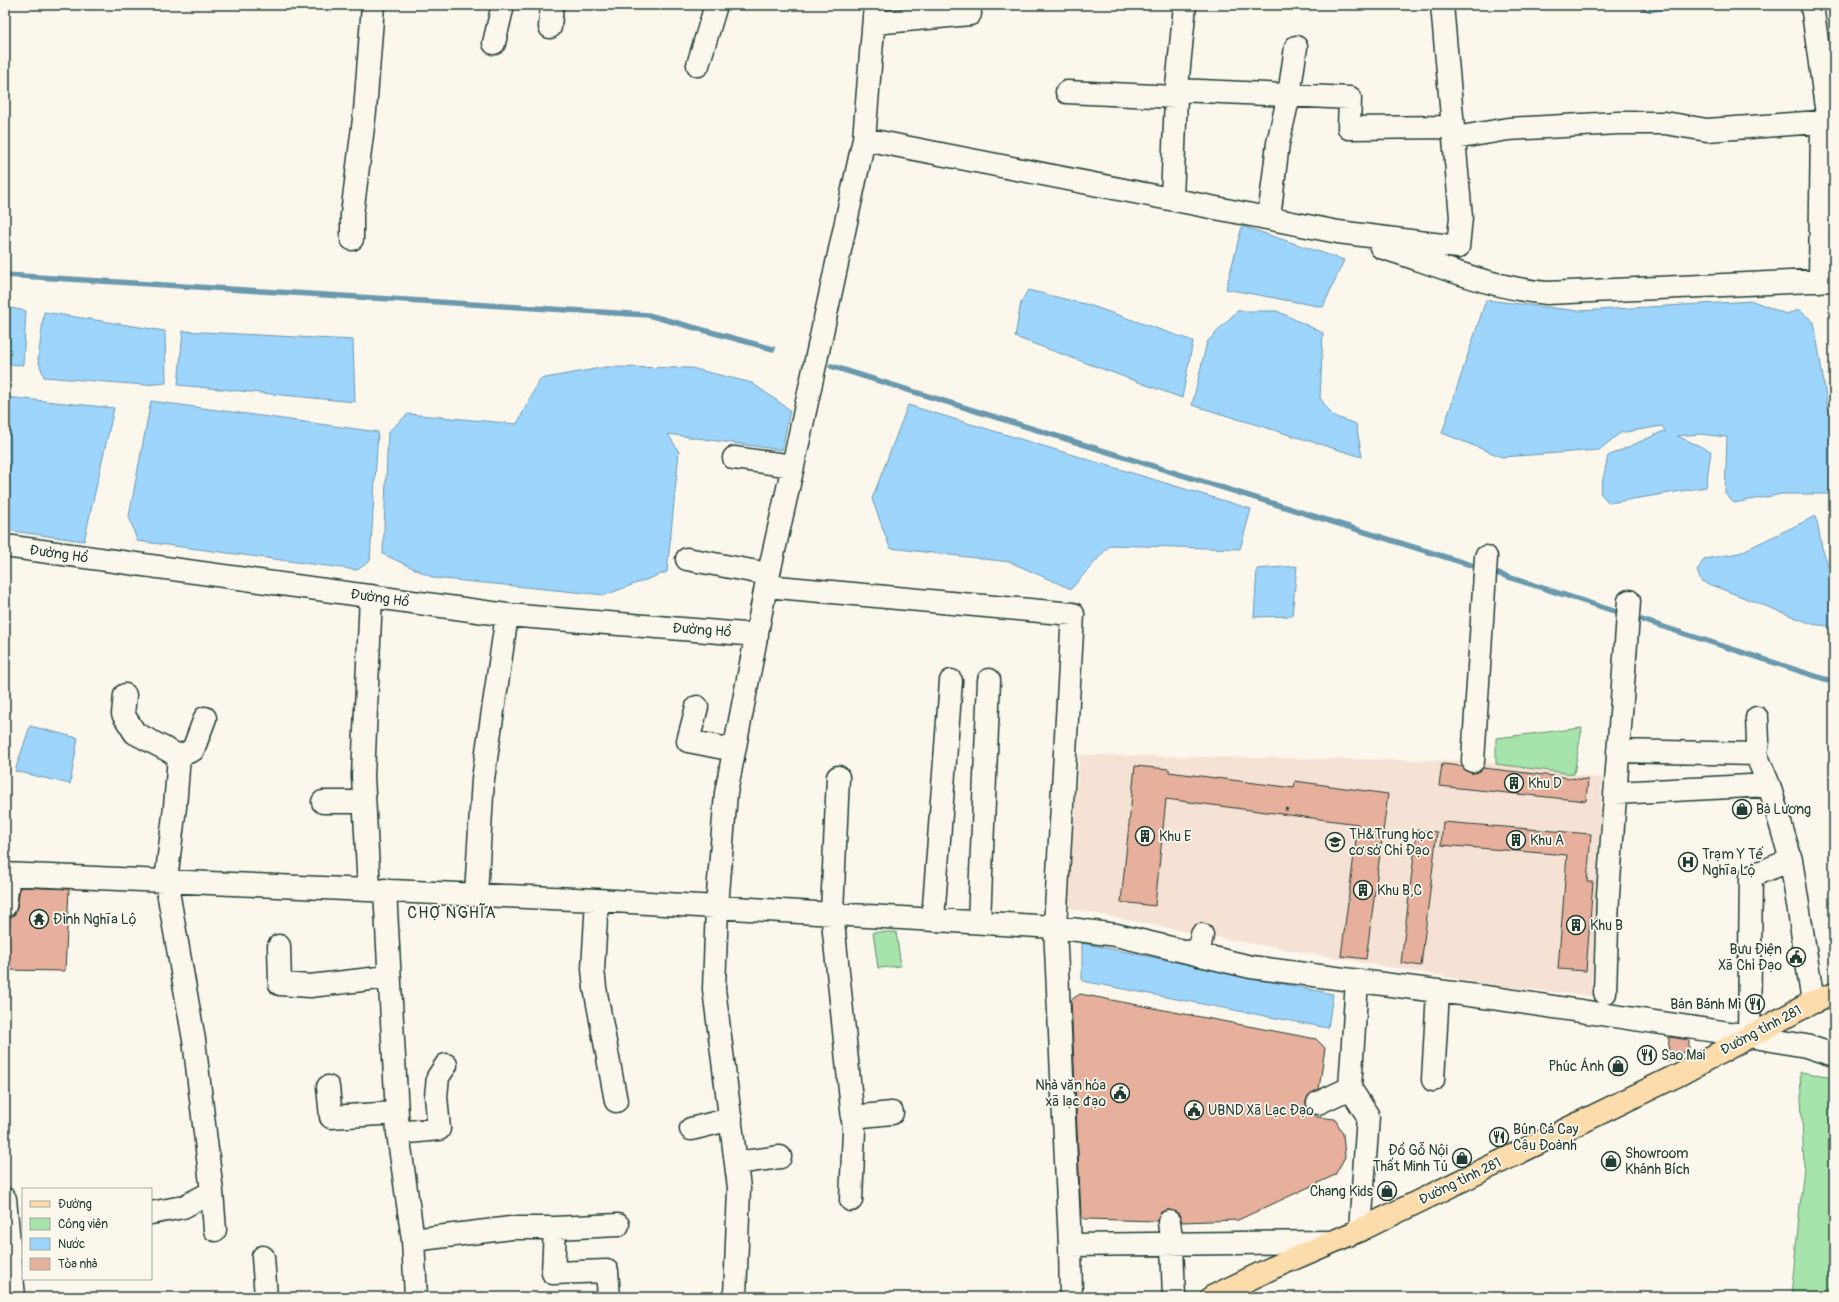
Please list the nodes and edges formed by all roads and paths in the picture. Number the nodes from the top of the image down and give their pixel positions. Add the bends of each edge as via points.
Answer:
1 (374, 5) edge
2 (503, 5) edge
3 (552, 5) edge
4 (716, 5) edge
5 (968, 5) edge
6 (1185, 5) edge
7 (1442, 5) edge
8 (1812, 5) edge
9 (875, 14) edge
10 (550, 27) dead end
11 (494, 43) dead end
12 (1296, 47) dead end
13 (698, 65) dead end
14 (1067, 92) dead end
15 (1177, 93) junction
16 (1289, 95) junction
17 (1828, 122) edge
18 (1454, 133) junction
19 (864, 140) junction
20 (1172, 199) junction
21 (1269, 218) junction
22 (1338, 232) junction
23 (352, 239) dead end
24 (1458, 247) junction
25 (1454, 270) junction
26 (1827, 281) edge
27 (734, 458) dead end
28 (793, 466) junction
29 (5, 546) edge
30 (1486, 557) dead end
31 (687, 559) dead end
32 (767, 580) junction
33 (371, 596) junction
34 (1629, 601) dead end
35 (507, 615) junction
36 (757, 634) junction
37 (989, 680) dead end
38 (952, 681) dead end
39 (125, 694) dead end
40 (697, 707) dead end
41 (205, 718) dead end
42 (1757, 718) dead end
43 (734, 750) junction
44 (1618, 750) junction
45 (1756, 754) junction
46 (179, 756) junction
47 (1473, 761) dead end
48 (838, 777) dead end
49 (1769, 785) junction
50 (1615, 793) junction
51 (323, 802) dead end
52 (364, 802) junction
53 (1285, 809) dead end
54 (1291, 810) dead end
55 (1791, 860) junction
56 (7, 874) edge
57 (166, 880) junction
58 (377, 890) junction
59 (476, 894) junction
60 (598, 900) junction
61 (5, 906) edge
62 (717, 906) junction
63 (832, 912) junction
64 (933, 920) junction
65 (979, 922) junction
66 (1055, 927) junction
67 (279, 946) dead end
68 (388, 977) junction
69 (1357, 981) junction
70 (1438, 991) junction
71 (1604, 993) dead end
72 (1834, 994) edge
73 (1813, 1002) junction
74 (1749, 1036) junction
75 (1834, 1055) edge
76 (446, 1065) dead end
77 (1433, 1080) dead end
78 (328, 1087) dead end
79 (1350, 1088) junction
80 (616, 1101) dead end
81 (1318, 1103) dead end
82 (892, 1113) dead end
83 (852, 1117) junction
84 (731, 1118) junction
85 (397, 1123) junction
86 (691, 1129) dead end
87 (780, 1157) dead end
88 (736, 1163) junction
89 (212, 1192) junction
90 (851, 1200) dead end
91 (12, 1212) edge
92 (152, 1213) edge
93 (1169, 1222) dead end
94 (618, 1225) dead end
95 (555, 1228) junction
96 (215, 1230) dead end
97 (1360, 1230) junction
98 (413, 1240) junction
99 (1329, 1242) junction
100 (1070, 1245) junction
101 (1172, 1245) junction
102 (263, 1257) dead end
103 (14, 1297) edge
104 (266, 1297) edge
105 (416, 1297) edge
106 (609, 1297) edge
107 (735, 1297) edge
108 (1071, 1297) edge
109 (1174, 1297) edge
110 (1212, 1297) edge

1 - 23 street via 365,111 352,214
2 - 11 street
3 - 10 street
4 - 13 street
5 - 9 street via 970,14
6 - 15 street
7 - 18 street
8 - 17 street
9 - 19 street
12 - 16 street
14 - 15 street
15 - 16 street
15 - 20 street
16 - 18 street via 1350,98 1349,128
16 - 21 street via 1278,143
17 - 18 street via 1707,130 1665,123 1618,123
17 - 26 street
18 - 24 street via 1461,217
19 - 20 street
19 - 28 street
20 - 21 street
21 - 22 street
22 - 24 street
22 - 25 street
24 - 25 street
25 - 26 street via 1498,285 1547,293
27 - 28 street
28 - 32 street
29 - 33 street, Đường Hồ
30 - 47 street
31 - 32 street
32 - 36 street
32 - 66 street via 1074,614
33 - 35 street, Đường Hồ
33 - 52 street
34 - 44 street
35 - 36 street, Đường Hồ
35 - 59 street via 482,779
36 - 43 street
37 - 65 street
38 - 64 street
39 - 46 street via 123,714 135,733
40 - 43 street via 688,741
41 - 46 street via 193,750
42 - 45 street
43 - 62 street via 726,793
44 - 45 street
44 - 50 street
45 - 49 street
46 - 57 street
48 - 63 street
49 - 50 street
49 - 55 street
50 - 71 street
51 - 52 street
52 - 58 street
53 - 54 path
55 - 73 street
55 - 74 street via 1751,876
56 - 57 street
56 - 61 street
57 - 58 street
57 - 89 street via 194,1040
58 - 59 street
58 - 68 street
59 - 60 street
60 - 62 street
60 - 80 street via 593,970
62 - 63 street
62 - 84 street via 714,990
63 - 64 street
63 - 83 street
64 - 65 street
65 - 66 street
66 - 69 street via 1200,945 1250,967
66 - 100 street
67 - 68 street via 280,984 310,986
68 - 85 street
69 - 70 street
69 - 79 street
70 - 74 street via 1500,992
70 - 77 street
72 - 73 main road, Đường tỉnh 281
73 - 74 main road, Đường tỉnh 281
74 - 75 street via 1806,1046
74 - 97 main road, Đường tỉnh 281 via 1680,1074
76 - 85 street via 438,1077 436,1096 439,1129
78 - 85 street via 332,1117
79 - 81 street
79 - 97 street via 1368,1116
82 - 83 street
83 - 90 street via 854,1130
84 - 86 street
84 - 88 street
85 - 98 street
87 - 88 street
88 - 107 street via 739,1188
89 - 92 street via 183,1207
89 - 96 street
91 - 103 street
93 - 101 street
94 - 95 street
95 - 98 street via 511,1228
95 - 106 street via 553,1273 608,1271
97 - 99 main road, Đường tỉnh 281
98 - 105 street
99 - 101 street
99 - 110 main road, Đường tỉnh 281
100 - 101 street
100 - 108 street
101 - 109 street
102 - 104 street

